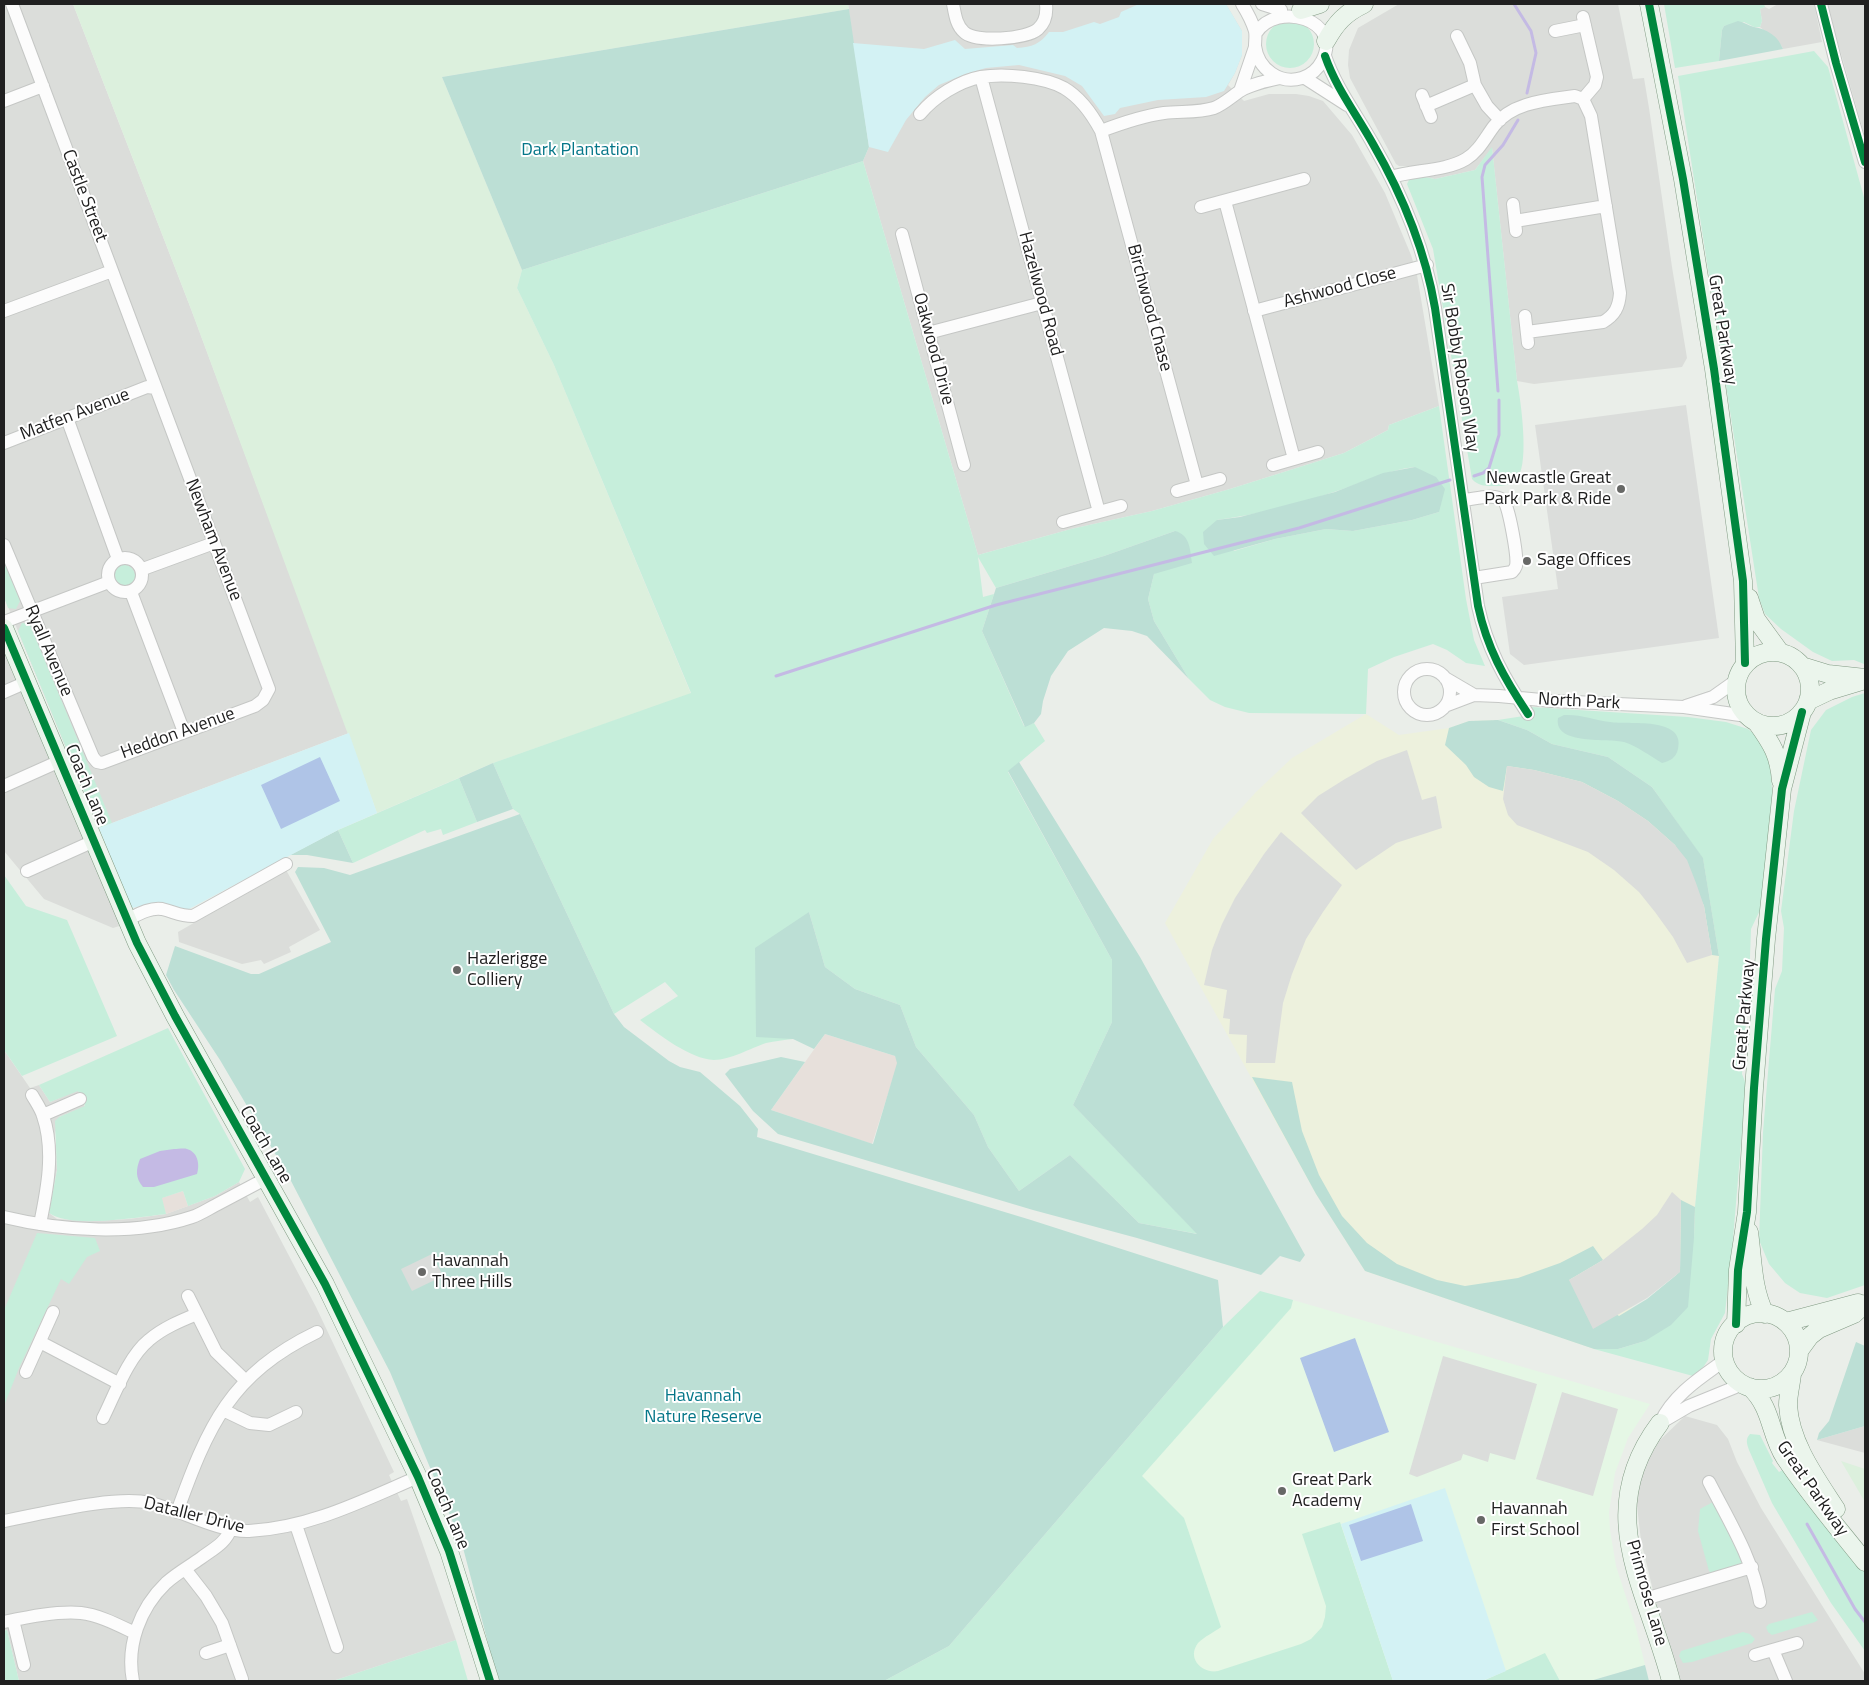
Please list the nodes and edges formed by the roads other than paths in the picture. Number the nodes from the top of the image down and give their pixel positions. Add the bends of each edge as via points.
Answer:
1 (12, 4) edge
2 (953, 4) edge
3 (1046, 4) edge
4 (1242, 4) edge
5 (1262, 4) edge
6 (1320, 4) edge
7 (1364, 4) edge
8 (1648, 4) edge
9 (1821, 4) edge
10 (1281, 10) junction
11 (1301, 10) junction
12 (1555, 31) dead end
13 (1256, 34) junction
14 (1457, 36) dead end
15 (1255, 47) junction
16 (1325, 49) junction
17 (981, 77) junction
18 (1280, 78) junction
19 (1304, 78) junction
20 (1475, 85) junction
21 (43, 86) junction
22 (1240, 91) junction
23 (1583, 99) junction
24 (4, 101) edge
25 (1426, 106) dead end
26 (1351, 108) junction
27 (920, 114) dead end
28 (1500, 120) junction
29 (1101, 131) junction
30 (1865, 162) edge
31 (1391, 177) junction
32 (1304, 179) dead end
33 (1224, 201) junction
34 (1513, 204) dead end
35 (1606, 206) junction
36 (1201, 207) dead end
37 (902, 234) dead end
38 (1426, 265) junction
39 (112, 270) junction
40 (1042, 303) junction
41 (4, 311) edge
42 (1254, 311) junction
43 (1525, 316) dead end
44 (928, 333) junction
45 (152, 388) junction
46 (67, 418) junction
47 (4, 443) edge
48 (1318, 452) dead end
49 (1294, 459) junction
50 (964, 465) dead end
51 (1273, 465) dead end
52 (1220, 479) dead end
53 (1197, 485) junction
54 (1177, 491) dead end
55 (1464, 500) junction
56 (1122, 506) dead end
57 (1099, 512) junction
58 (1062, 522) dead end
59 (214, 543) junction
60 (4, 545) edge
61 (118, 559) junction
62 (143, 569) junction
63 (1474, 578) junction
64 (1743, 581) junction
65 (109, 582) junction
66 (131, 592) junction
67 (31, 610) junction
68 (4, 622) edge
69 (4, 628) edge
70 (1780, 652) junction
71 (1745, 663) junction
72 (1802, 666) junction
73 (1445, 678) junction
74 (1865, 679) edge
75 (1737, 680) junction
76 (27, 682) junction
77 (4, 692) edge
78 (1474, 695) junction
79 (1517, 698) junction
80 (264, 700) joint
81 (1445, 706) junction
82 (1684, 707) junction
83 (1805, 707) junction
84 (1528, 714) dead end
85 (1752, 720) junction
86 (184, 732) junction
87 (93, 757) joint
88 (60, 761) junction
89 (4, 786) edge
90 (1782, 789) junction
91 (94, 841) junction
92 (286, 864) dead end
93 (27, 871) dead end
94 (127, 920) junction
95 (32, 1095) dead end
96 (80, 1099) dead end
97 (43, 1115) junction
98 (267, 1178) junction
99 (1747, 1212) junction
100 (4, 1217) edge
101 (40, 1224) junction
102 (188, 1296) dead end
103 (1865, 1303) edge
104 (53, 1312) dead end
105 (197, 1314) junction
106 (1765, 1314) junction
107 (1786, 1322) junction
108 (1736, 1324) junction
109 (317, 1332) dead end
110 (40, 1342) junction
111 (1799, 1351) junction
112 (1725, 1360) junction
113 (26, 1372) dead end
114 (1792, 1374) junction
115 (245, 1380) junction
116 (120, 1384) junction
117 (1746, 1386) junction
118 (222, 1410) junction
119 (296, 1412) dead end
120 (103, 1418) dead end
121 (1660, 1423) junction
122 (418, 1477) junction
123 (1709, 1482) dead end
124 (177, 1512) junction
125 (4, 1521) edge
126 (296, 1525) junction
127 (231, 1528) junction
128 (1865, 1556) edge
129 (1865, 1562) edge
130 (1752, 1567) junction
131 (185, 1569) junction
132 (1645, 1598) junction
133 (1760, 1602) dead end
134 (8, 1621) edge
135 (135, 1633) junction
136 (1797, 1643) dead end
137 (230, 1645) junction
138 (337, 1647) dead end
139 (1773, 1650) junction
140 (206, 1653) dead end
141 (1755, 1655) dead end
142 (24, 1666) dead end
143 (242, 1679) dead end
144 (133, 1681) edge
145 (490, 1681) edge
146 (1671, 1681) edge
147 (1786, 1681) edge

1 - 21 street, Castle Street
2 - 3 street via 963,32 987,39 1037,30 1046,16
4 - 13 street
5 - 10 street
6 - 11 street
7 - 16 street via 1340,18
8 - 64 street, Great Parkway via 1683,179
9 - 30 street
10 - 11 street
10 - 13 street via 1266,18
11 - 16 street via 1318,23
12 - 23 street via 1584,21 1596,77 1595,85
13 - 15 street
14 - 20 street via 1470,63
15 - 18 street via 1266,70
15 - 22 street
16 - 19 street via 1320,65
16 - 26 street, Sir Bobby Robson Way
17 - 27 street via 941,95
17 - 29 street via 1025,77 1064,88 1084,105
17 - 40 street, Hazelwood Road
18 - 19 street
18 - 22 street via 1256,83
19 - 26 street, Sir Bobby Robson Way
20 - 25 street
20 - 28 street
21 - 24 street
21 - 39 street, Castle Street
22 - 29 street via 1215,108 1141,117
23 - 28 street via 1575,96 1517,107
23 - 35 street via 1591,116
26 - 31 street, Sir Bobby Robson Way
28 - 31 street via 1466,159 1456,164
29 - 53 street, Birchwood Chase
31 - 38 street, Sir Bobby Robson Way via 1413,225
32 - 33 street
33 - 36 street
33 - 42 street
34 - 35 street via 1516,226
35 - 43 street via 1620,293 1613,316 1604,322 1527,338
37 - 44 street, Oakwood Drive
38 - 42 street, Ashwood Close
38 - 55 street, Sir Bobby Robson Way
39 - 41 street
39 - 45 street, Castle Street
40 - 44 street
40 - 57 street, Hazelwood Road
42 - 49 street
44 - 50 street, Oakwood Drive
45 - 46 street, Matfen Avenue
45 - 59 street, Newham Avenue
46 - 47 street, Matfen Avenue
46 - 61 street
48 - 49 street
49 - 51 street
52 - 53 street
53 - 54 street
55 - 63 street, Sir Bobby Robson Way
55 - 63 street via 1493,497 1502,500 1508,510 1516,559 1512,572
56 - 57 street
57 - 58 street
59 - 62 street
59 - 80 street, Newham Avenue via 269,689
60 - 67 street, Ryall Avenue
61 - 62 street via 125,557 136,561
61 - 65 street via 111,565
62 - 66 street via 138,588
63 - 79 street, Sir Bobby Robson Way via 1488,643
64 - 70 street, Great Parkway via 1756,619
64 - 71 street, Great Parkway
65 - 66 street via 115,590
65 - 67 street
66 - 86 street
67 - 68 street
67 - 87 street, Ryall Avenue
69 - 76 street, Coach Lane
70 - 71 street via 1768,651
70 - 72 street, Great Parkway
71 - 75 street, Great Parkway
72 - 74 street via 1828,674
72 - 83 street, Great Parkway via 1810,681
73 - 78 street, North Park
73 - 81 street via 1450,692
73 - 81 street, North Park via 1432,670 1418,671 1406,681 1404,698 1418,714 1433,715
74 - 83 street via 1830,691
75 - 82 street, North Park via 1712,696
75 - 85 street, Great Parkway via 1737,700
76 - 77 street
76 - 88 street, Coach Lane
78 - 79 street, North Park
78 - 81 street, North Park
79 - 82 street, North Park
79 - 84 street, Sir Bobby Robson Way
80 - 86 street, Heddon Avenue
82 - 85 street, North Park
83 - 85 street via 1792,721 1780,726 1768,726
83 - 90 street, Great Parkway
85 - 90 street, Great Parkway via 1773,745 1780,766
86 - 87 street, Heddon Avenue via 102,763
88 - 89 street
88 - 91 street, Coach Lane
90 - 99 street, Great Parkway via 1766,939
91 - 93 street
91 - 94 street, Coach Lane
92 - 94 street via 193,916 159,909
94 - 98 street, Coach Lane via 157,982
95 - 97 street
96 - 97 street
97 - 101 street via 49,1151
98 - 101 street via 193,1216 156,1226 120,1230
98 - 122 street, Coach Lane via 325,1284
99 - 106 street, Great Parkway via 1754,1285
99 - 108 street, Great Parkway via 1738,1270
100 - 101 street
102 - 105 street
103 - 107 street via 1849,1304
103 - 111 street via 1854,1314 1819,1329
104 - 110 street
105 - 115 street via 216,1352
105 - 116 street via 148,1340
106 - 107 street
106 - 108 street via 1749,1316
107 - 111 street via 1796,1336
108 - 112 street, Great Parkway via 1724,1344
109 - 115 street via 275,1356
110 - 113 street
110 - 116 street
111 - 114 street, Great Parkway
112 - 117 street, Great Parkway via 1731,1374
112 - 121 street, Primrose Lane via 1674,1400
114 - 117 street via 1773,1387
114 - 128 street, Great Parkway via 1788,1404 1797,1440
115 - 118 street
116 - 120 street
117 - 121 street, Primrose Lane via 1690,1406
117 - 129 street, Great Parkway via 1765,1405 1774,1436 1785,1458
118 - 119 street via 250,1422 269,1425
118 - 124 street via 210,1431
121 - 132 street, Primrose Lane via 1647,1440 1633,1472 1626,1508 1634,1563
122 - 126 street, Dataller Drive
122 - 145 street, Coach Lane via 449,1551
123 - 130 street via 1729,1508
124 - 125 street, Dataller Drive via 132,1501
124 - 127 street, Dataller Drive
126 - 127 street, Dataller Drive via 247,1531
126 - 138 street
127 - 131 street via 224,1542
130 - 132 street
130 - 133 street
131 - 135 street via 156,1595 143,1612
131 - 137 street via 222,1623
132 - 146 street, Primrose Lane
134 - 135 street via 81,1614
134 - 142 street
135 - 144 street via 130,1668
136 - 139 street
137 - 140 street
137 - 143 street
139 - 141 street
139 - 147 street

